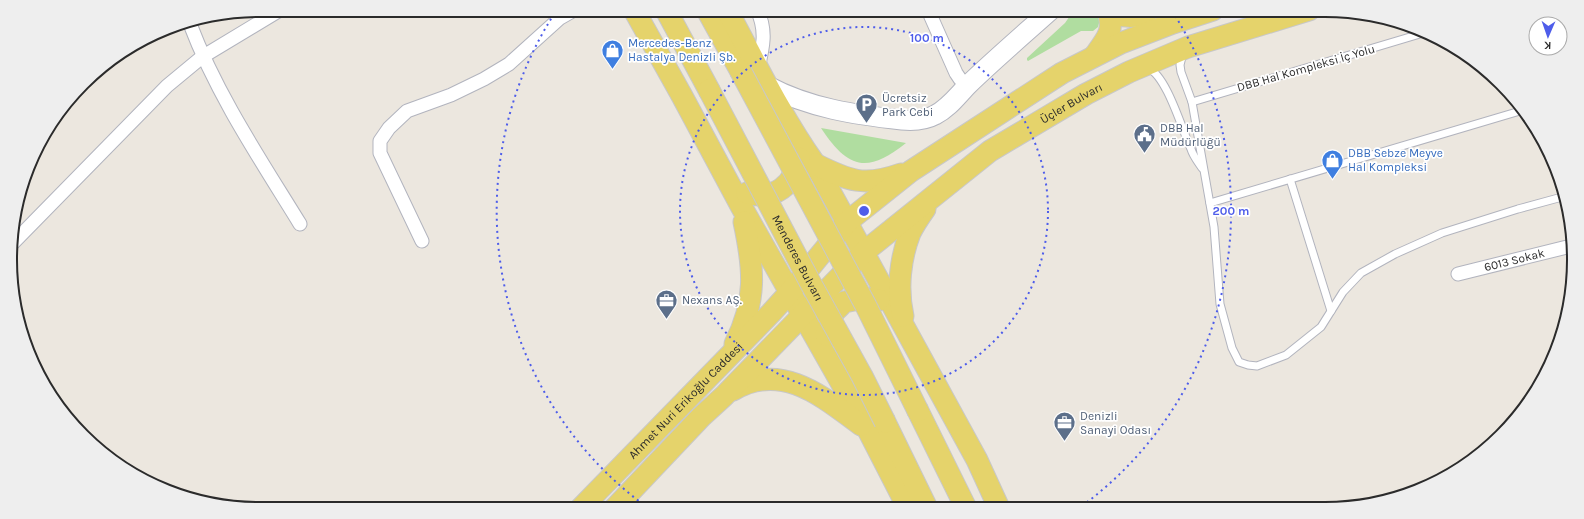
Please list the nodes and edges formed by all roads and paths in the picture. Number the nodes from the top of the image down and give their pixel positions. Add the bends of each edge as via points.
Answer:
1 (268, 17) edge
2 (562, 17) edge
3 (638, 17) edge
4 (670, 17) edge
5 (713, 17) edge
6 (730, 17) edge
7 (760, 17) edge
8 (931, 17) edge
9 (1043, 17) edge
10 (1055, 17) edge
11 (1109, 17) edge
12 (1191, 17) edge
13 (1286, 17) edge
14 (191, 27) edge
15 (1417, 35) edge
16 (1188, 47) junction
17 (1096, 55) junction
18 (202, 57) junction
19 (1140, 68) junction
20 (755, 75) junction
21 (968, 84) junction
22 (1192, 102) junction
23 (1517, 112) edge
24 (800, 141) junction
25 (815, 164) junction
26 (911, 171) junction
27 (1204, 171) junction
28 (727, 179) junction
29 (1290, 179) junction
30 (931, 197) junction
31 (1559, 198) edge
32 (1210, 203) junction
33 (741, 206) junction
34 (847, 222) junction
35 (300, 224) dead end
36 (18, 237) edge
37 (422, 241) dead end
38 (1566, 247) edge
39 (864, 252) junction
40 (1458, 274) dead end
41 (790, 292) junction
42 (1331, 311) junction
43 (802, 315) junction
44 (905, 326) junction
45 (731, 353) junction
46 (826, 358) junction
47 (724, 396) junction
48 (876, 426) junction
49 (587, 502) edge
50 (621, 502) edge
51 (906, 502) edge
52 (923, 502) edge
53 (963, 502) edge
54 (996, 502) edge

1 - 18 street
2 - 37 street via 509,64 451,95 407,111 389,128 380,141 380,153
3 - 28 main road
4 - 48 main road, Menderes Bulvarı, bridge via 862,376
5 - 20 main road
6 - 20 main road
7 - 20 street via 764,39
8 - 21 street via 956,73
9 - 21 street
10 - 21 street via 1002,68
11 - 17 main road via 1111,26
12 - 17 main road
13 - 16 main road, Üçler Bulvarı
14 - 18 street
15 - 22 lane, DBB Hal Kompleksi İç Yolu
16 - 19 main road, Üçler Bulvarı
16 - 22 lane via 1183,53 1180,65
17 - 26 main road via 1062,72
18 - 35 street via 229,109
18 - 36 street via 167,86
19 - 27 lane via 1148,68 1158,75 1173,103 1191,151
19 - 30 main road, Üçler Bulvarı via 1086,94 990,151
20 - 21 street via 794,99 822,107 911,121 936,115
20 - 24 main road
20 - 53 main road, bridge
22 - 27 lane
23 - 29 lane
24 - 25 main road
24 - 28 main road via 797,168 793,178 783,188 772,193 755,195 741,191
25 - 26 main road via 847,179 861,181 882,180
25 - 34 main road
26 - 34 main road
27 - 32 lane
28 - 33 main road
29 - 32 lane
29 - 42 lane
30 - 39 main road, Üçler Bulvarı
30 - 44 main road via 911,232 904,254 900,303
31 - 42 lane via 1442,233 1395,254 1362,273 1343,292
32 - 42 lane via 1220,304 1232,348 1239,362 1257,366 1286,354 1321,327
33 - 41 main road
33 - 45 main road via 752,267 752,289 746,316
34 - 39 main road
34 - 41 main road, Ahmet Nuri Erikoğlu Caddesi
38 - 40 street, 6013 Sokak
39 - 43 main road, Ahmet Nuri Erikoğlu Caddesi
39 - 44 main road
41 - 43 main road
41 - 45 main road, Ahmet Nuri Erikoğlu Caddesi
43 - 46 main road
43 - 47 main road, Ahmet Nuri Erikoğlu Caddesi
44 - 46 main road via 891,306 877,299 864,298 844,302 832,314 826,336
44 - 54 main road via 977,460
45 - 49 main road, Ahmet Nuri Erikoğlu Caddesi
46 - 48 main road
47 - 48 main road via 736,388 758,380 783,380 811,390
47 - 50 main road, Ahmet Nuri Erikoğlu Caddesi
48 - 51 main road
48 - 52 main road, Menderes Bulvarı

